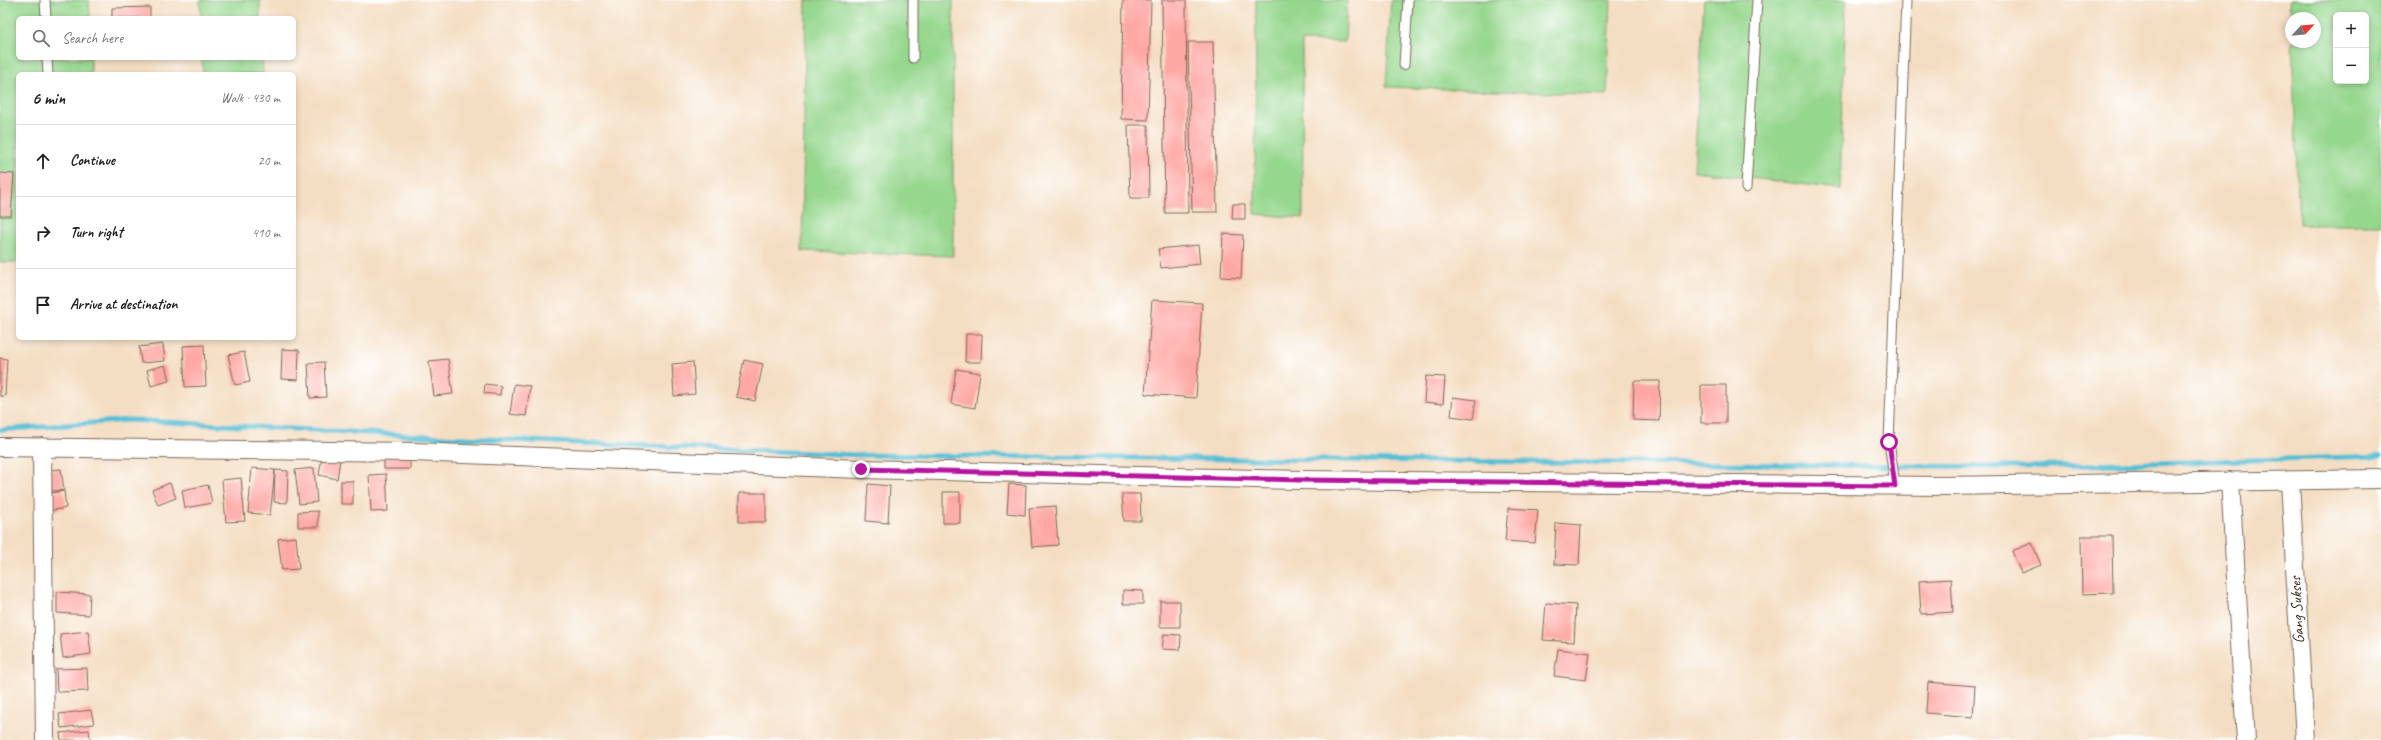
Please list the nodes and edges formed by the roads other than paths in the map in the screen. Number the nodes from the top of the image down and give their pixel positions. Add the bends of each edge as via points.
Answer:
1 (45, 0) edge
2 (913, 0) edge
3 (1408, 0) edge
4 (1757, 0) edge
5 (1906, 0) edge
6 (46, 16) edge
7 (912, 58) dead end
8 (47, 60) edge
9 (1404, 65) dead end
10 (48, 72) edge
11 (1746, 188) dead end
12 (0, 447) edge
13 (42, 447) junction
14 (2381, 479) edge
15 (2230, 481) junction
16 (2290, 481) junction
17 (1895, 486) junction
18 (45, 740) edge
19 (2246, 740) edge
20 (2305, 740) edge

1 - 6 lane
2 - 7 lane
3 - 9 lane
4 - 11 lane
5 - 17 lane via 1889,442
8 - 10 lane
12 - 13 street
13 - 17 street via 412,452 861,469 1300,480
13 - 18 street
14 - 16 street
15 - 16 street
15 - 17 street
15 - 19 street
16 - 20 street, Gang Sukses

